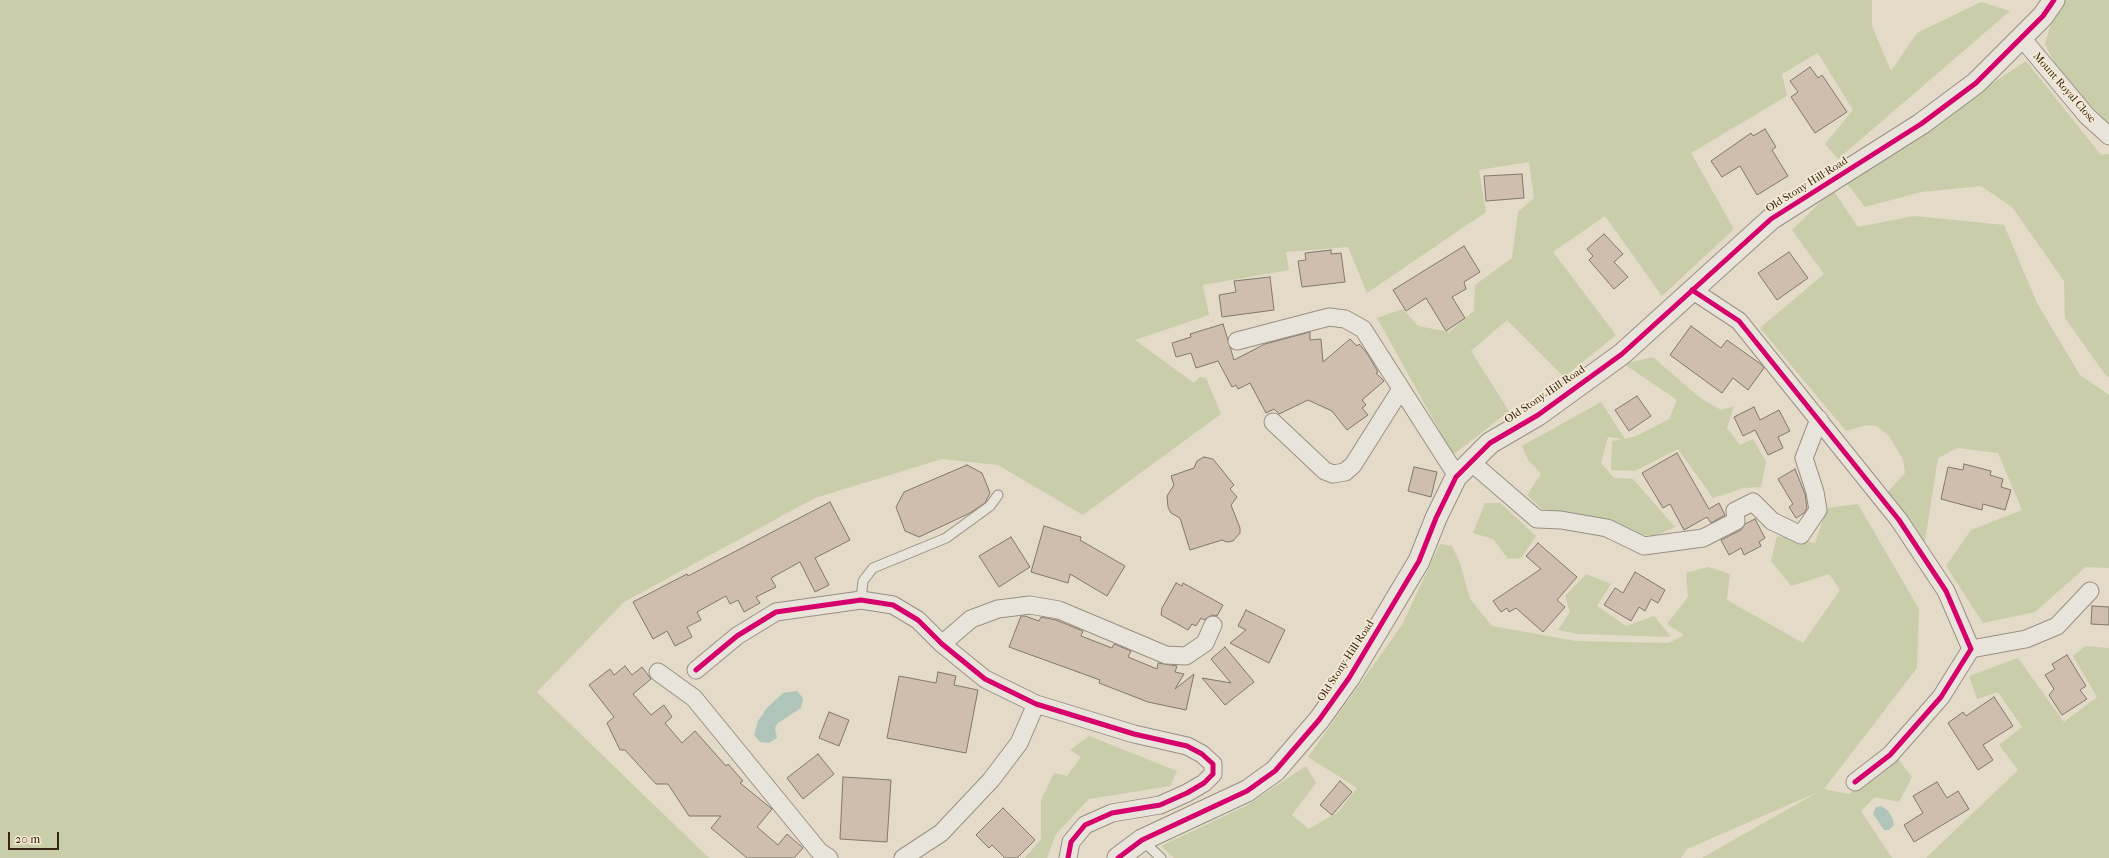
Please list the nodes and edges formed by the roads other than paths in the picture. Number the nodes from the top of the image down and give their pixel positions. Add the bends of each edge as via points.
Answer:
1 (2054, 0) edge
2 (2021, 37) junction
3 (2109, 136) edge
4 (1692, 290) junction
5 (1237, 341) dead end
6 (1401, 389) junction
7 (1819, 419) junction
8 (1274, 422) dead end
9 (1471, 462) junction
10 (1457, 476) junction
11 (998, 495) dead end
12 (2090, 591) dead end
13 (861, 600) junction
14 (1213, 625) dead end
15 (942, 644) junction
16 (1971, 648) junction
17 (696, 670) dead end
18 (658, 672) dead end
19 (1036, 704) junction
20 (1855, 782) dead end
21 (1142, 840) junction
22 (829, 858) edge
23 (903, 858) edge
24 (1068, 858) edge
25 (1118, 858) edge
26 (1161, 858) edge

1 - 2 street, Old Stony Hill Road via 2043,16
2 - 3 street, Mount Royal Close via 2087,116
2 - 4 street, Old Stony Hill Road via 1976,83 1922,124 1771,219
4 - 7 street via 1739,321
4 - 9 street, Old Stony Hill Road via 1622,354 1538,414 1490,443
5 - 6 street via 1329,316 1345,318 1363,329
6 - 8 street via 1353,465 1345,472 1325,472
6 - 10 street
7 - 9 street via 1804,458 1818,510 1801,535 1772,521 1752,502 1735,510 1736,521 1703,538 1644,546 1607,528 1561,520 1537,519
7 - 16 street via 1899,520 1946,591
9 - 10 street, Old Stony Hill Road
10 - 21 street, Old Stony Hill Road via 1436,518 1419,562 1349,678 1319,720 1275,771 1247,791
11 - 13 lane via 990,506 946,538 873,568 863,581
12 - 16 street via 2057,626 2026,639
13 - 15 street via 893,605 918,620
13 - 17 street via 776,612 737,636
14 - 15 street via 1205,643 1186,656 1166,655 1059,610 1030,605 998,609 971,619
15 - 19 street via 985,679
16 - 20 street via 1941,697 1890,755
18 - 22 street via 694,698 819,851
19 - 23 street via 1019,743 991,780 941,832
19 - 24 street via 1134,734 1187,746 1213,764 1213,774 1187,793 1160,805 1112,813 1085,825 1071,842
21 - 25 street, Old Stony Hill Road
21 - 26 lane

